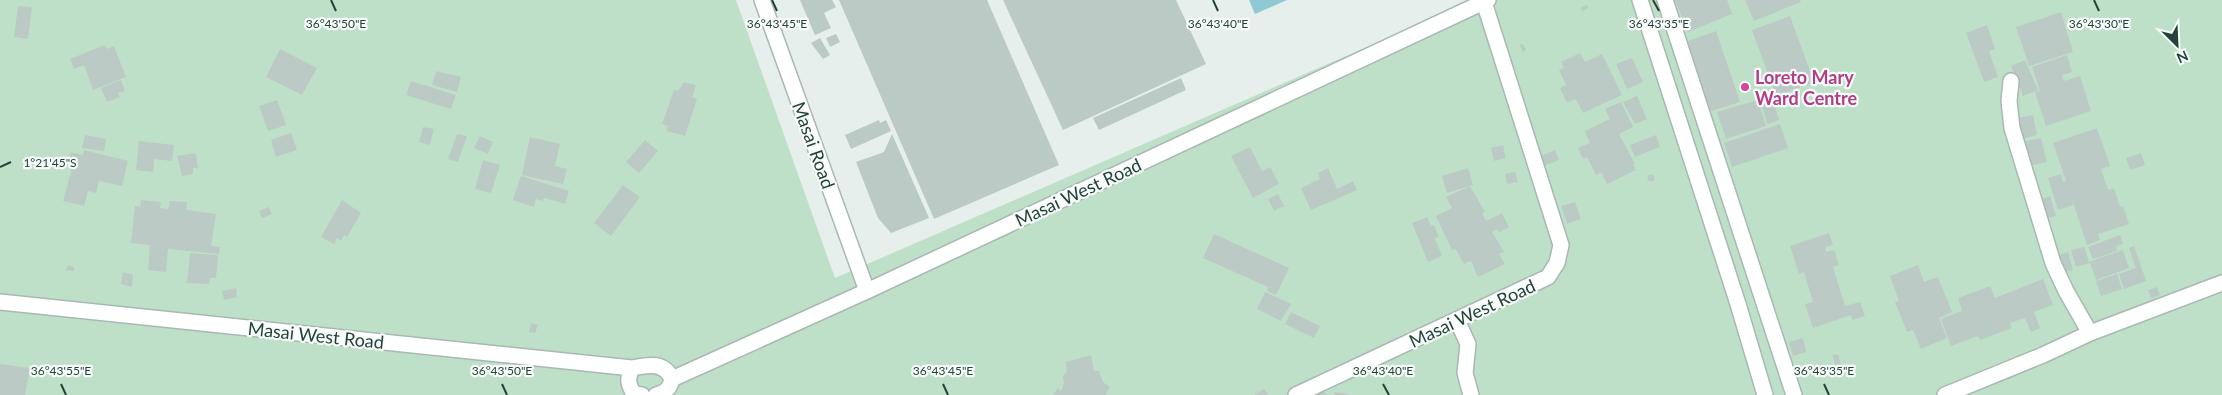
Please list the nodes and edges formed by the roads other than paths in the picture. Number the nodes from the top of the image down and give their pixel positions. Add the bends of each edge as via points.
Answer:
1 (762, 0) edge
2 (1640, 0) edge
3 (1665, 0) edge
4 (1486, 1) edge
5 (2011, 80) dead end
6 (2222, 282) edge
7 (867, 291) junction
8 (0, 302) edge
9 (1457, 320) junction
10 (2090, 333) junction
11 (632, 368) junction
12 (672, 379) junction
13 (634, 395) edge
14 (642, 395) edge
15 (656, 395) edge
16 (1296, 395) edge
17 (1471, 395) edge
18 (1765, 395) edge
19 (1794, 395) edge
20 (1945, 395) edge

1 - 7 street, Masai Road
2 - 18 street
3 - 19 street
4 - 7 street, Masai West Road
4 - 9 street, Masai West Road via 1561,245 1557,262 1548,277
5 - 10 street via 2012,128 2053,263
6 - 10 street
7 - 12 street, Masai West Road
8 - 11 street, Masai West Road
9 - 16 street, Masai West Road
9 - 17 street via 1468,344 1465,373
10 - 20 street
11 - 12 street, Masai West Road via 655,364 666,370
11 - 13 street via 628,381
12 - 15 street via 671,386
13 - 14 street

